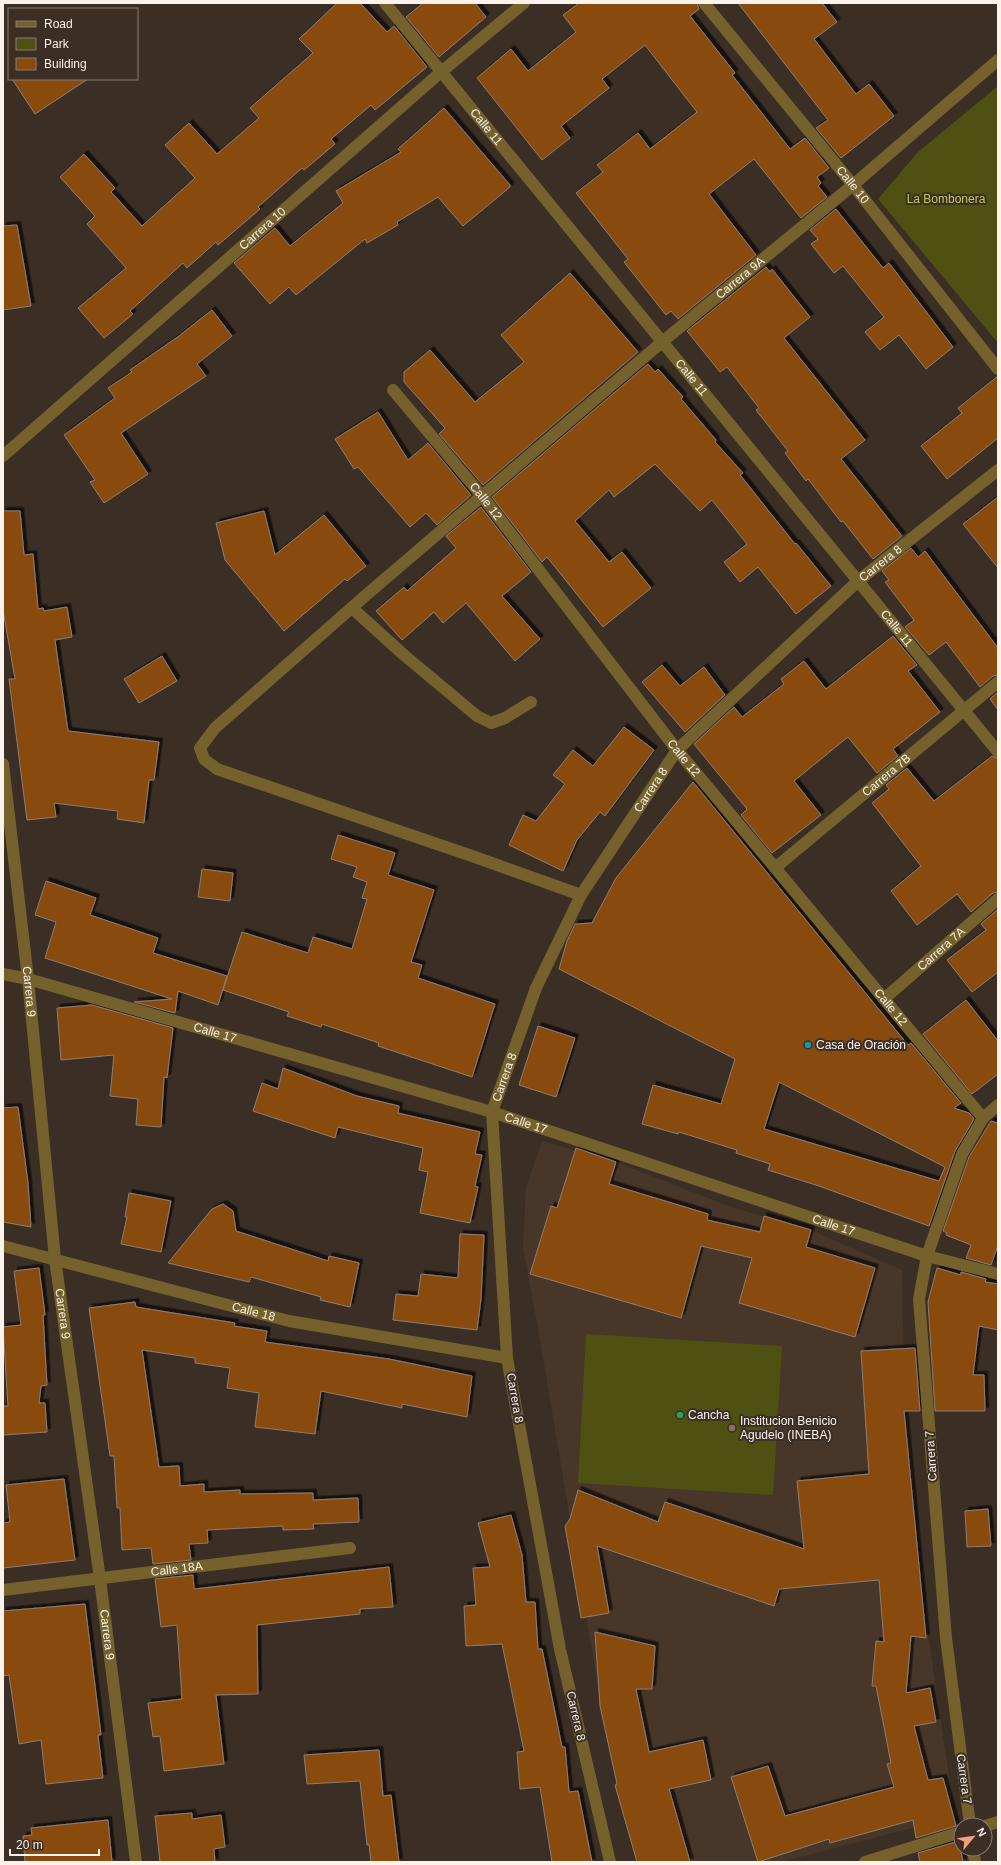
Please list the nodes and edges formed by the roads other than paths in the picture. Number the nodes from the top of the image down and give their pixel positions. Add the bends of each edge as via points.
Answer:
1 (385, 3) edge
2 (524, 3) edge
3 (704, 3) edge
4 (998, 60) edge
5 (441, 72) junction
6 (853, 185) junction
7 (662, 342) junction
8 (998, 369) edge
9 (393, 390) dead end
10 (3, 456) edge
11 (998, 470) edge
12 (482, 496) junction
13 (858, 581) junction
14 (352, 608) junction
15 (998, 682) edge
16 (531, 702) dead end
17 (964, 710) junction
18 (677, 750) junction
19 (998, 752) edge
20 (3, 764) edge
21 (775, 868) junction
22 (581, 895) junction
23 (998, 899) edge
24 (3, 974) edge
25 (28, 979) junction
26 (884, 999) junction
27 (998, 1105) edge
28 (492, 1112) junction
29 (982, 1118) junction
30 (3, 1246) edge
31 (927, 1256) junction
32 (55, 1259) junction
33 (998, 1274) edge
34 (507, 1358) junction
35 (350, 1548) dead end
36 (100, 1579) junction
37 (3, 1590) edge
38 (969, 1817) edge
39 (953, 1834) edge
40 (136, 1862) edge
41 (610, 1862) edge
42 (865, 1862) edge

1 - 5 street, Calle 11
2 - 5 street, Carrera 10
3 - 6 street, Calle 10
4 - 6 street, Carrera 9A
5 - 7 street, Calle 11
5 - 10 street, Carrera 10
6 - 7 street, Carrera 9A
6 - 8 street, Calle 10
7 - 12 street, Carrera 9A
7 - 13 street, Calle 11
9 - 12 street, Calle 12
11 - 13 street, Carrera 8
12 - 14 street, Carrera 9A
12 - 18 street, Calle 12
13 - 17 street, Calle 11
13 - 18 street, Carrera 8
14 - 16 street via 477,716 491,723 505,718
14 - 22 street, Carrera 9A via 215,728 200,748 204,759 218,769
15 - 17 street, Carrera 7B
17 - 19 street, Calle 11
17 - 21 street, Carrera 7B
18 - 21 street, Calle 12
18 - 22 street, Carrera 8
20 - 25 street, Carrera 9
21 - 26 street, Calle 12
22 - 28 street, Carrera 8 via 536,988
23 - 26 street, Carrera 7A
24 - 25 street, Calle 17
25 - 28 street, Calle 17
25 - 32 street, Carrera 9
26 - 29 street, Calle 12
27 - 29 street, Carrera 7
28 - 31 street, Calle 17
28 - 34 street, Carrera 8
29 - 31 street, Carrera 7 via 962,1154
30 - 32 street, Calle 18
31 - 33 street, Calle 17
31 - 38 street, Carrera 7 via 919,1299 946,1638
32 - 34 street, Calle 18 via 289,1321
32 - 36 street, Carrera 9
34 - 41 street, Carrera 8 via 560,1649
35 - 36 street, Calle 18A
36 - 37 street, Calle 18A
36 - 40 street, Carrera 9
39 - 42 street

